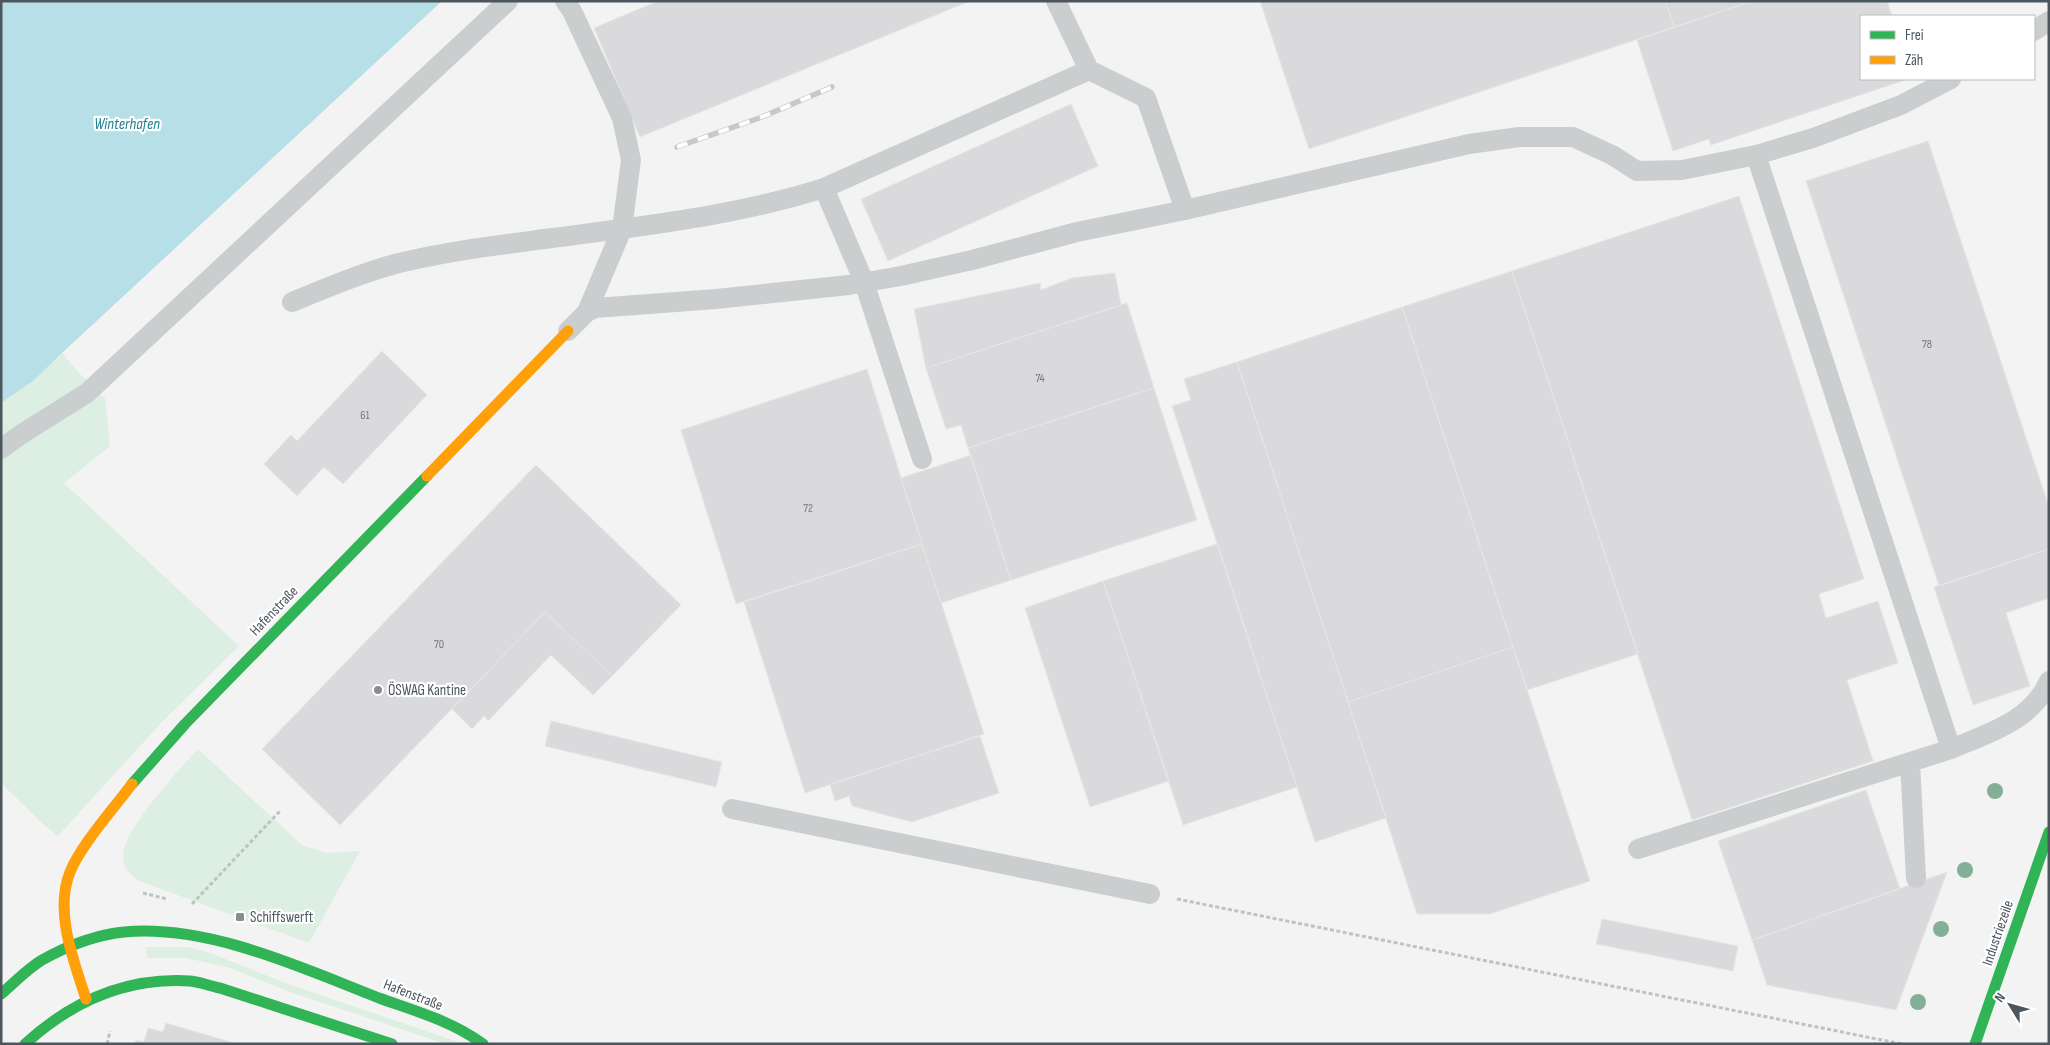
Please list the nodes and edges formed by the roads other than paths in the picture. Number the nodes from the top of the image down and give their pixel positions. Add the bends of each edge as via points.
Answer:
1 (508, 1) edge
2 (565, 1) edge
3 (1056, 1) edge
4 (2049, 21) edge
5 (2035, 30) edge
6 (1089, 70) junction
7 (1949, 80) edge
8 (1756, 155) junction
9 (824, 188) junction
10 (1185, 210) junction
11 (622, 229) junction
12 (864, 282) junction
13 (292, 302) dead end
14 (587, 312) junction
15 (568, 331) joint
16 (1, 449) edge
17 (922, 460) dead end
18 (2049, 681) edge
19 (1951, 748) junction
20 (1910, 762) junction
21 (732, 809) dead end
22 (2049, 832) edge
23 (1638, 849) dead end
24 (1916, 878) dead end
25 (1150, 894) road end
26 (69, 946) junction
27 (1, 994) edge
28 (86, 999) junction
29 (25, 1044) edge
30 (392, 1044) edge
31 (483, 1044) edge
32 (1975, 1044) edge

1 - 16 lane via 87,394
2 - 11 lane via 622,118 631,160
3 - 6 lane
4 - 5 lane
6 - 9 lane
6 - 10 lane via 1146,98
7 - 8 lane via 1856,123
8 - 10 lane via 1682,170 1638,171 1573,137 1519,137 1469,144
8 - 19 lane
9 - 11 lane via 706,217
9 - 12 lane
10 - 12 lane
11 - 13 lane via 460,250 396,264 344,280
11 - 14 lane
12 - 14 lane via 716,299 606,307
12 - 17 lane
14 - 15 lane
15 - 26 street, Hafenstraße via 136,778 70,872 65,896
18 - 19 lane via 2032,707 2017,719
19 - 20 lane
20 - 23 lane
20 - 24 lane
21 - 25 lane
22 - 32 street, Industriezeile
26 - 27 street, Hafenstraße via 29,969
26 - 28 street, Hafenstraße
26 - 31 street, Hafenstraße via 117,932 162,931 214,940 457,1027
28 - 29 street via 55,1017
28 - 30 street via 133,986 191,981

